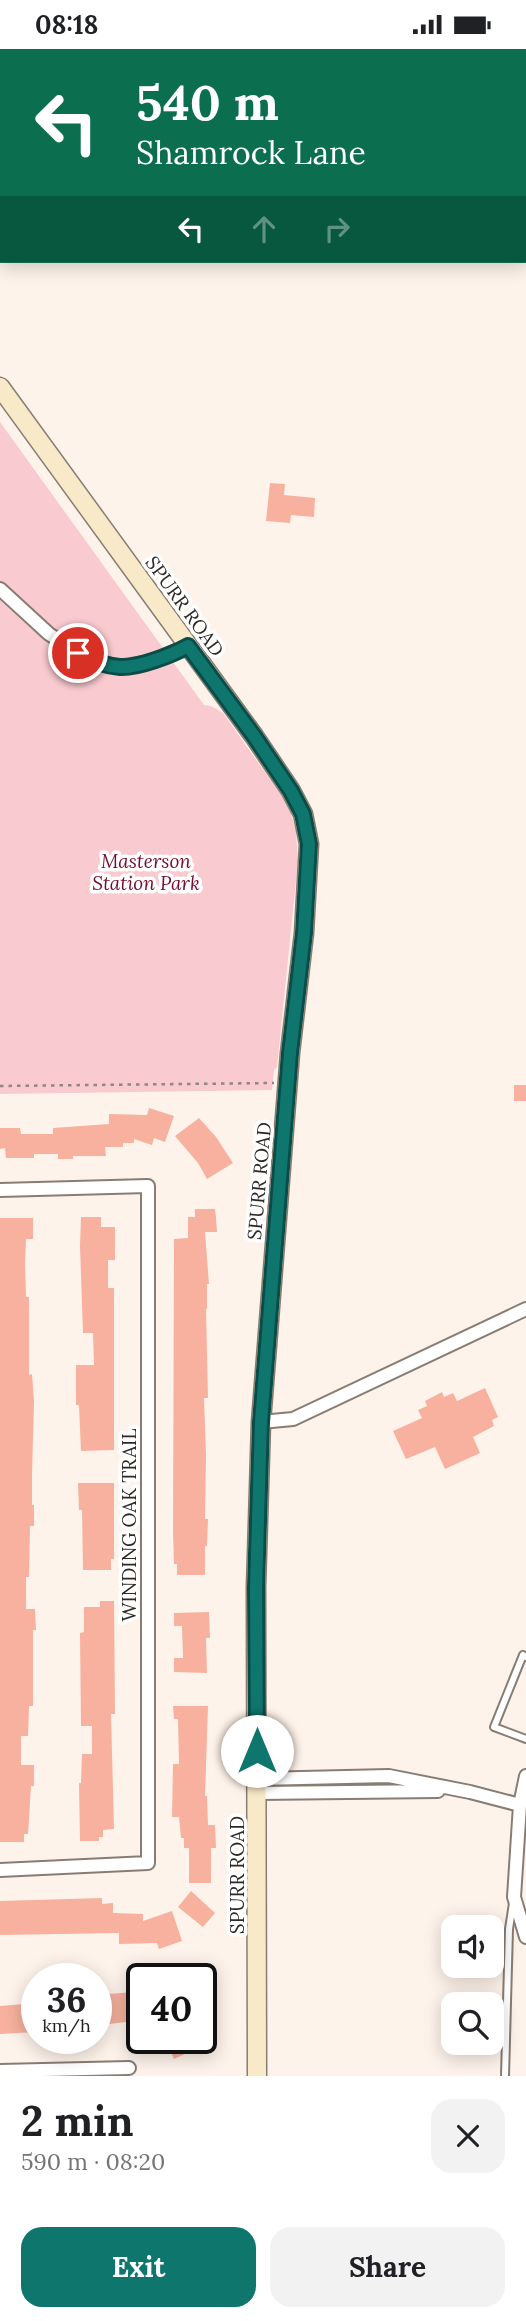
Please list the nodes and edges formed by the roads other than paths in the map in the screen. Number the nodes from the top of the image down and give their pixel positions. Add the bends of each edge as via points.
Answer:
1 (0, 387) edge
2 (0, 589) edge
3 (188, 646) junction
4 (0, 1190) edge
5 (526, 1309) edge
6 (261, 1422) junction
7 (526, 1657) edge
8 (526, 1739) edge
9 (526, 1776) edge
10 (258, 1786) junction
11 (520, 1805) junction
12 (0, 1870) edge
13 (514, 1897) junction
14 (526, 1937) edge
15 (128, 2068) dead end
16 (0, 2071) edge
17 (257, 2076) edge
18 (505, 2076) edge

1 - 3 street, SPURR ROAD
2 - 3 street via 49,634 88,659 121,667 149,662
3 - 6 street, SPURR ROAD via 291,791 303,814 309,844
4 - 12 street, WINDING OAK TRAIL via 148,1186 148,1863
5 - 6 street via 293,1419
6 - 10 street, SPURR ROAD via 256,1587
7 - 8 lane via 523,1655 494,1727
9 - 11 street
10 - 11 street via 389,1776
10 - 17 street, SPURR ROAD
11 - 13 street
13 - 14 street
13 - 18 lane
15 - 16 street

